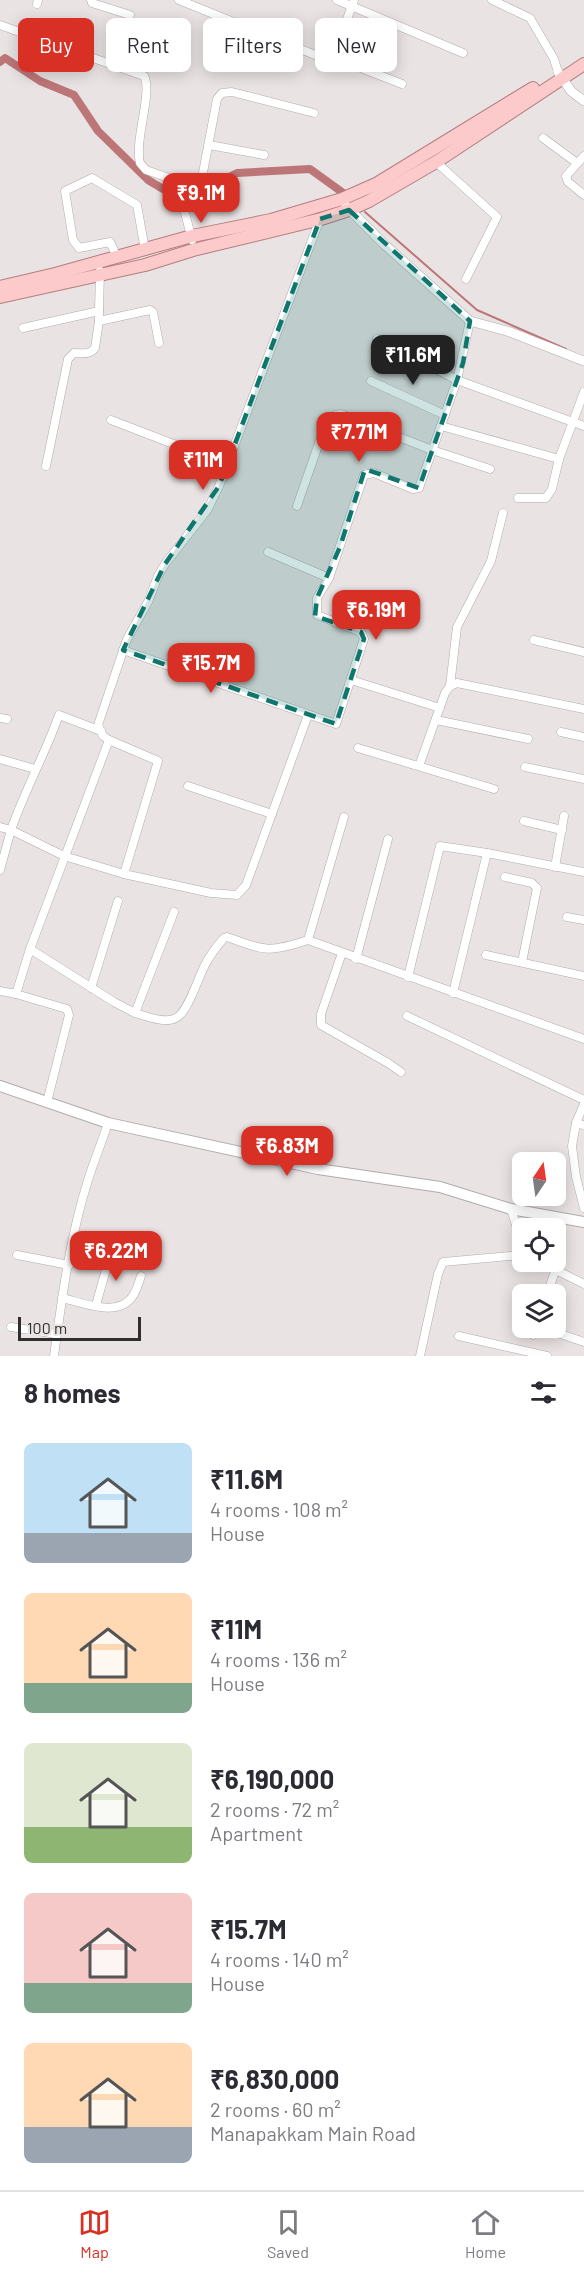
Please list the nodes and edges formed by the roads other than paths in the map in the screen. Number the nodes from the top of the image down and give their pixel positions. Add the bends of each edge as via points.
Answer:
1 (91, 0) edge
2 (179, 0) edge
3 (337, 0) edge
4 (492, 0) edge
5 (353, 4) edge
6 (130, 15) dead end
7 (0, 25) edge
8 (463, 53) dead end
9 (315, 55) edge
10 (584, 55) edge
11 (584, 64) edge
12 (371, 72) edge
13 (560, 75) junction
14 (402, 84) dead end
15 (584, 101) edge
16 (314, 113) dead end
17 (543, 138) dead end
18 (209, 145) junction
19 (264, 155) dead end
20 (584, 156) edge
21 (436, 162) junction
22 (577, 163) junction
23 (183, 185) junction
24 (584, 195) edge
25 (345, 204) junction
26 (320, 219) junction
27 (192, 236) junction
28 (145, 250) junction
29 (193, 250) junction
30 (117, 256) junction
31 (100, 261) junction
32 (100, 274) junction
33 (466, 279) dead end
34 (0, 287) edge
35 (0, 297) edge
36 (99, 311) junction
37 (99, 321) junction
38 (470, 321) junction
39 (22, 328) dead end
40 (377, 339) dead end
41 (159, 343) dead end
42 (584, 361) edge
43 (457, 380) junction
44 (371, 381) dead end
45 (584, 392) edge
46 (445, 415) junction
47 (111, 420) dead end
48 (574, 423) junction
49 (441, 426) junction
50 (584, 426) edge
51 (432, 450) junction
52 (559, 459) junction
53 (228, 465) junction
54 (46, 466) dead end
55 (490, 469) dead end
56 (518, 498) dead end
57 (297, 506) dead end
58 (503, 513) dead end
59 (267, 552) dead end
60 (329, 578) junction
61 (534, 640) dead end
62 (123, 650) junction
63 (584, 652) edge
64 (351, 680) junction
65 (450, 686) junction
66 (440, 708) junction
67 (584, 709) edge
68 (308, 715) junction
69 (436, 720) junction
70 (101, 731) junction
71 (561, 732) dead end
72 (584, 737) edge
73 (528, 739) dead end
74 (109, 740) junction
75 (358, 748) dead end
76 (0, 759) edge
77 (418, 766) junction
78 (525, 767) dead end
79 (35, 769) junction
80 (584, 779) edge
81 (188, 786) dead end
82 (494, 789) dead end
83 (272, 814) junction
84 (564, 816) dead end
85 (344, 818) dead end
86 (524, 821) dead end
87 (0, 827) edge
88 (11, 830) junction
89 (562, 830) junction
90 (388, 839) dead end
91 (487, 853) junction
92 (64, 856) junction
93 (555, 867) junction
94 (0, 870) edge
95 (584, 872) edge
96 (124, 874) junction
97 (505, 877) dead end
98 (118, 900) dead end
99 (174, 912) dead end
100 (567, 917) dead end
101 (584, 920) edge
102 (308, 940) junction
103 (30, 949) junction
104 (342, 953) junction
105 (486, 954) dead end
106 (356, 959) junction
107 (522, 962) junction
108 (584, 976) edge
109 (408, 977) junction
110 (91, 988) junction
111 (0, 991) edge
112 (453, 993) junction
113 (16, 994) junction
114 (135, 1013) junction
115 (407, 1016) dead end
116 (584, 1039) edge
117 (400, 1072) dead end
118 (0, 1086) edge
119 (47, 1102) junction
120 (584, 1102) edge
121 (108, 1123) junction
122 (580, 1124) edge
123 (584, 1208) edge
124 (511, 1209) junction
125 (514, 1218) edge
126 (584, 1222) edge
127 (131, 1251) dead end
128 (17, 1255) dead end
129 (512, 1256) edge
130 (69, 1265) junction
131 (562, 1272) edge
132 (141, 1276) dead end
133 (584, 1284) edge
134 (62, 1298) junction
135 (96, 1305) junction
136 (11, 1327) dead end
137 (57, 1334) junction
138 (459, 1336) dead end
139 (566, 1336) edge
140 (584, 1342) edge
141 (54, 1356) edge
142 (420, 1356) edge
143 (544, 1356) edge

1 - 6 street
2 - 9 street
3 - 5 street
4 - 13 street via 530,18
5 - 8 street
7 - 23 street via 144,76 147,86 139,139 140,163 146,170
10 - 13 main road
11 - 13 main road
12 - 14 street
13 - 15 street
13 - 21 main road
13 - 25 main road
16 - 18 street via 226,91 217,99
17 - 22 street
18 - 19 street
18 - 23 street via 201,183
20 - 22 street
21 - 25 main road via 369,201
21 - 33 street via 497,217
22 - 24 street via 566,176
23 - 27 street via 182,201
25 - 26 main road
25 - 27 main road
25 - 38 street
26 - 29 main road
26 - 53 street
27 - 28 main road
27 - 29 street
28 - 30 main road
28 - 30 street via 137,205 92,178 65,191 76,245 87,248 110,242
29 - 32 main road
30 - 31 main road
31 - 32 street
31 - 34 main road
32 - 35 main road
32 - 36 street
36 - 37 street
36 - 39 street
37 - 41 street via 151,310
37 - 54 street via 93,351 74,353 68,359
38 - 42 street
38 - 43 street
40 - 43 street
43 - 46 street
43 - 48 street
44 - 46 street
45 - 48 street
46 - 49 street
47 - 53 street
48 - 50 street
48 - 52 street
49 - 51 street
49 - 52 street
51 - 55 street
51 - 57 street via 341,414 334,415 320,440
51 - 60 street via 416,490 374,473 364,475
52 - 56 street via 548,496
53 - 62 street via 208,508 165,564
58 - 65 street via 491,561 457,627
59 - 60 street
60 - 64 street via 317,598 317,615 363,635 364,643
61 - 63 street
62 - 68 street
62 - 70 street via 98,725
64 - 66 street
64 - 68 street via 336,724
65 - 66 street
65 - 67 street via 463,684
66 - 69 street
68 - 83 street
69 - 73 street
69 - 77 street
70 - 74 street
70 - 79 street via 59,715
71 - 72 street
74 - 92 street
74 - 96 street via 158,761
75 - 77 street
76 - 79 street
77 - 82 street
78 - 80 street
79 - 88 street
81 - 83 street
83 - 96 street via 246,885 237,895
84 - 89 street
85 - 102 street
86 - 89 street
87 - 88 street
88 - 92 street
88 - 94 street
89 - 93 street
90 - 106 street
91 - 93 street
91 - 109 street via 441,846
91 - 112 street
92 - 96 street
92 - 103 street
93 - 95 street
97 - 107 street via 532,883 537,888
98 - 110 street
99 - 114 street
100 - 101 street
102 - 104 street
102 - 114 street via 267,950 224,938 177,1018 156,1019
103 - 110 street
103 - 113 street
104 - 106 street
104 - 117 street via 321,1014 321,1025
105 - 107 street
106 - 109 street
107 - 108 street
109 - 112 street
110 - 114 street
111 - 113 street
112 - 116 street
113 - 119 street via 67,1010 69,1015
115 - 120 street
118 - 119 main road
119 - 121 main road
120 - 122 street
121 - 124 main road via 318,1169 440,1188
121 - 130 street via 88,1181
122 - 123 street via 572,1146
124 - 125 street
124 - 126 main road
127 - 135 street via 114,1253 110,1259
128 - 130 street
129 - 142 street via 443,1262
130 - 134 street
131 - 133 street
132 - 135 street via 127,1303 120,1307
134 - 135 street
134 - 137 street
136 - 137 street
137 - 141 street
138 - 143 street
139 - 140 street

